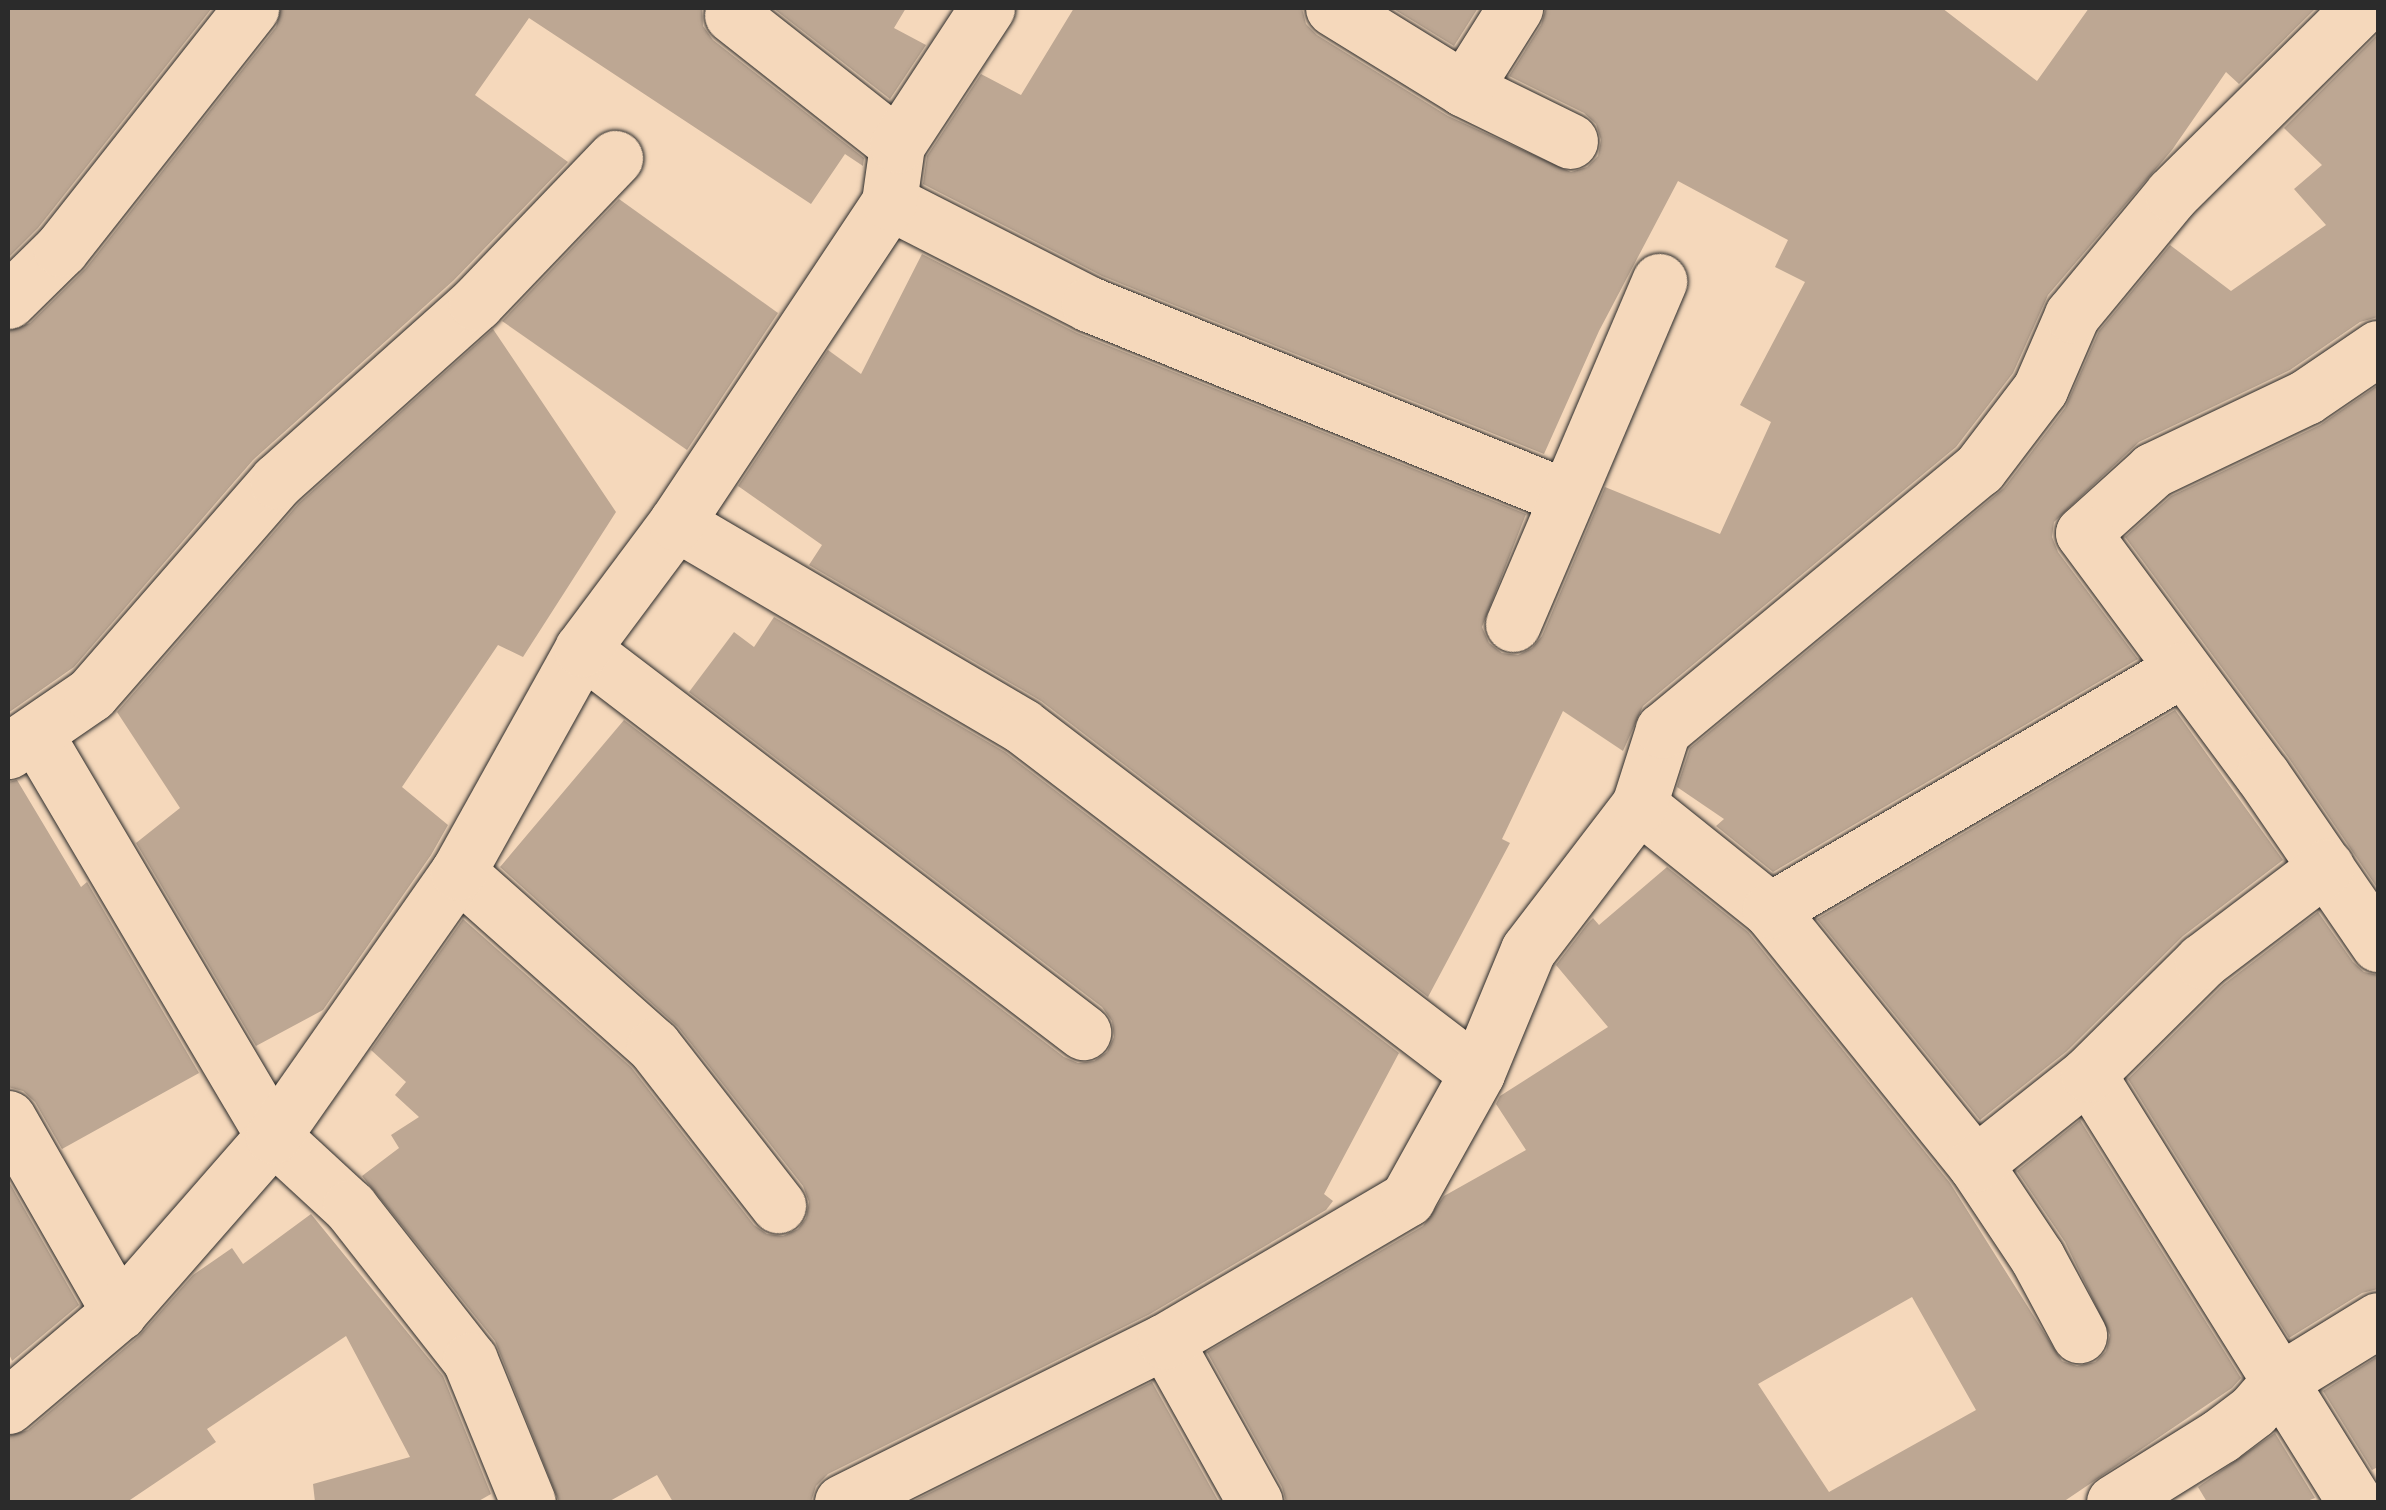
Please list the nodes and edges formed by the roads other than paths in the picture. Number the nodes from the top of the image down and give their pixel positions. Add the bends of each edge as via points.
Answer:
1 (251, 8) edge
2 (987, 8) edge
3 (1333, 8) edge
4 (1515, 8) edge
5 (2360, 8) edge
6 (732, 15) dead end
7 (1464, 88) junction
8 (1570, 141) dead end
9 (897, 146) junction
10 (616, 158) dead end
11 (889, 202) junction
12 (1658, 281) dead end
13 (8, 301) edge
14 (2378, 348) edge
15 (1564, 496) junction
16 (676, 523) junction
17 (1513, 624) dead end
18 (582, 649) junction
19 (2182, 670) junction
20 (22, 743) edge
21 (1639, 805) junction
22 (2326, 867) junction
23 (458, 872) junction
24 (1770, 910) junction
25 (2378, 944) edge
26 (1083, 1032) dead end
27 (1477, 1073) junction
28 (2088, 1074) junction
29 (8, 1118) edge
30 (273, 1136) junction
31 (1975, 1164) junction
32 (778, 1205) dead end
33 (120, 1312) junction
34 (2378, 1320) edge
35 (2079, 1335) dead end
36 (1164, 1341) junction
37 (2280, 1381) junction
38 (8, 1406) edge
39 (528, 1502) edge
40 (842, 1502) edge
41 (1256, 1502) edge
42 (2114, 1502) edge
43 (2355, 1502) edge

1 - 13 street via 61,248
2 - 9 street
3 - 7 street
4 - 7 street
5 - 21 street via 2148,224 2072,315 2040,389 1978,470 1663,730
6 - 9 street
7 - 8 street
9 - 11 street
10 - 20 street via 476,303 277,480 91,694
11 - 15 street via 1089,304
11 - 16 street
12 - 15 street
14 - 19 street via 2306,397 2152,470 2084,533
15 - 17 street
16 - 18 street
16 - 27 street via 1022,726
18 - 23 street
18 - 26 street
19 - 22 street
19 - 24 street
20 - 30 street
21 - 24 street
21 - 27 street via 1528,950
22 - 25 street
22 - 28 street via 2202,961
23 - 30 street
23 - 32 street via 654,1046
24 - 31 street
27 - 36 street via 1406,1199
28 - 31 street
28 - 37 street
29 - 33 street
30 - 33 street
30 - 39 street via 350,1206 470,1360
31 - 35 street
33 - 38 street
34 - 37 street
36 - 40 street
36 - 41 street
37 - 42 street via 2220,1436
37 - 43 street

